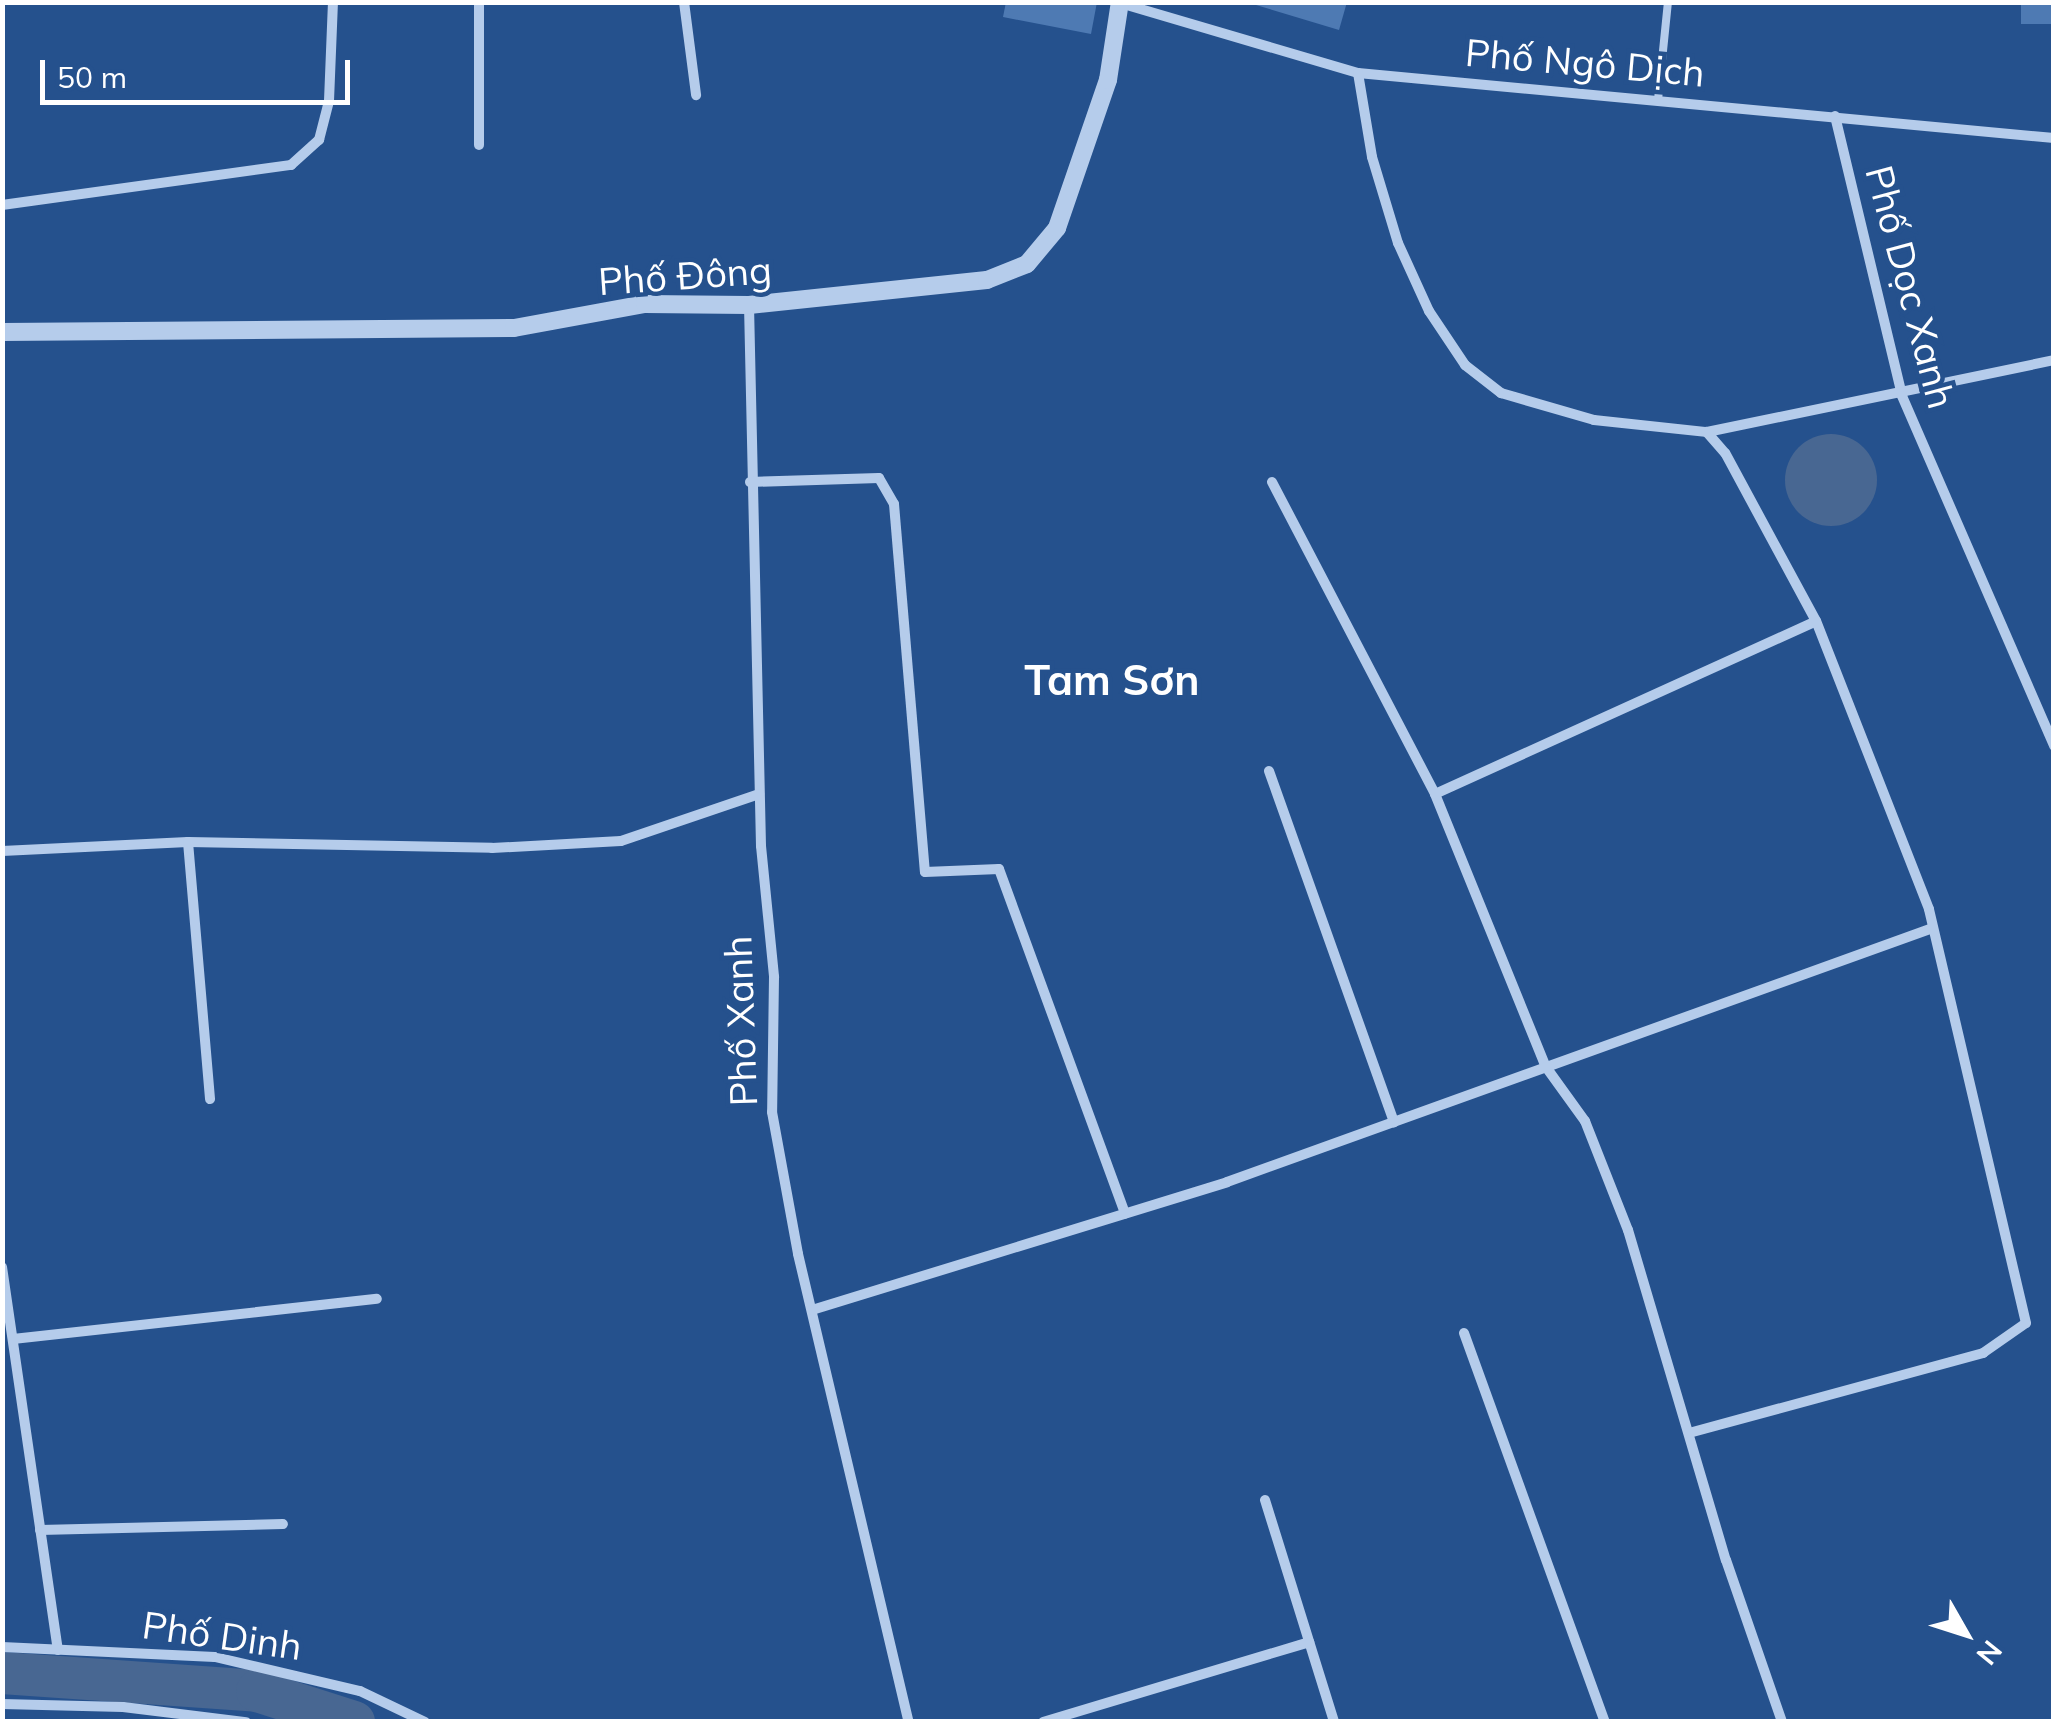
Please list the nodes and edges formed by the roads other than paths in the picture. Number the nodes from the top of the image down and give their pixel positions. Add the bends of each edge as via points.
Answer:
1 (333, 2) edge
2 (479, 2) edge
3 (684, 2) edge
4 (1668, 2) edge
5 (1120, 3) edge
6 (1358, 73) junction
7 (696, 95) dead end
8 (1658, 100) junction
9 (1835, 116) junction
10 (2054, 138) edge
11 (479, 145) dead end
12 (2, 205) edge
13 (749, 305) junction
14 (2, 332) edge
15 (2054, 360) edge
16 (1902, 396) junction
17 (1707, 432) junction
18 (750, 482) junction
19 (1272, 482) dead end
20 (1816, 621) junction
21 (2054, 746) edge
22 (1269, 772) dead end
23 (759, 794) junction
24 (1434, 794) junction
25 (188, 842) junction
26 (2, 852) edge
27 (1932, 928) junction
28 (1546, 1067) junction
29 (210, 1099) dead end
30 (1394, 1122) junction
31 (1125, 1214) junction
32 (2, 1267) edge
33 (377, 1299) dead end
34 (812, 1310) junction
35 (1464, 1333) dead end
36 (13, 1340) junction
37 (1689, 1433) junction
38 (1265, 1500) dead end
39 (283, 1524) dead end
40 (40, 1530) junction
41 (1309, 1642) junction
42 (2, 1647) edge
43 (58, 1650) junction
44 (2, 1704) edge
45 (246, 1722) edge
46 (425, 1722) edge
47 (908, 1722) edge
48 (1043, 1722) edge
49 (1334, 1722) edge
50 (1605, 1722) edge
51 (1782, 1722) edge

1 - 12 street via 329,101 319,140 291,166
2 - 11 street
3 - 7 street
4 - 8 lane
5 - 6 street, Phố Ngô Dịch
5 - 13 street, Phố Đông via 1108,80 1056,228 1027,264 987,280 933,288
6 - 8 street, Phố Ngô Dịch
6 - 17 street via 1372,158 1398,243 1429,311 1465,365 1502,393 1594,420
8 - 9 street, Phố Ngô Dịch
9 - 10 street, Phố Ngô Dịch
9 - 16 street, Phố Dọc Xanh
13 - 14 street, Phố Đông via 645,304 514,328
13 - 18 street, Phố Xanh
15 - 16 street
16 - 17 street
16 - 21 street, Phố Dọc Xanh
17 - 20 street via 1725,453
18 - 23 street, Phố Xanh
18 - 31 street via 879,478 894,504 926,872 999,869
19 - 24 street
20 - 24 street
20 - 27 street
22 - 30 street
23 - 25 street via 621,841 492,848
23 - 34 street, Phố Xanh via 774,977 772,1112
24 - 28 street
25 - 26 street
25 - 29 street
27 - 28 street
27 - 37 street via 2026,1323 1984,1353
28 - 30 street
28 - 37 street via 1585,1121 1628,1230
30 - 31 street
31 - 34 street
32 - 36 street
33 - 36 street
34 - 47 street, Phố Xanh
35 - 50 street
36 - 40 street
37 - 51 street
38 - 41 street
39 - 40 street
40 - 43 street
41 - 48 street
41 - 49 street
42 - 43 street, Phố Dinh
43 - 46 street, Phố Dinh via 258,1666 360,1692
44 - 45 street

